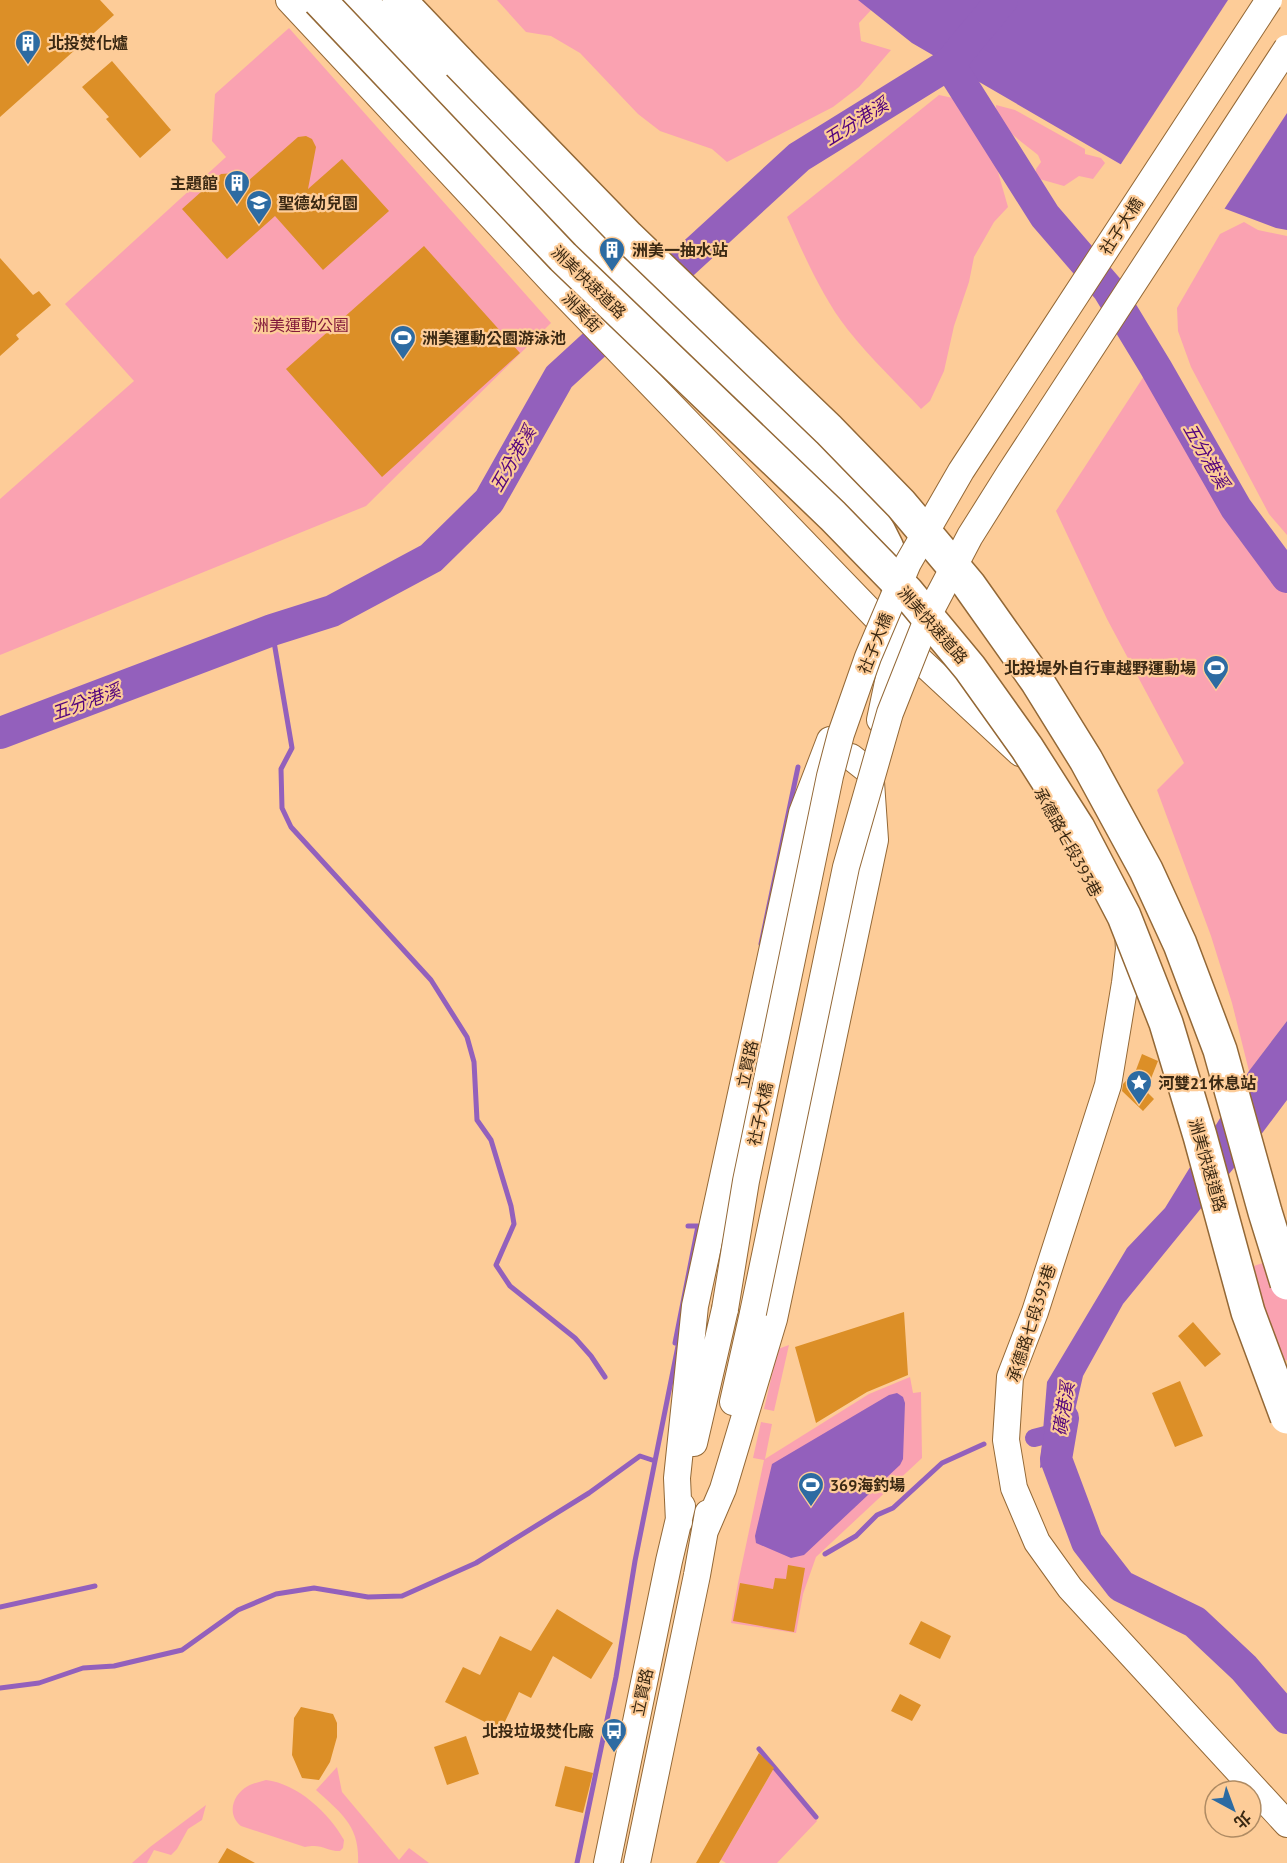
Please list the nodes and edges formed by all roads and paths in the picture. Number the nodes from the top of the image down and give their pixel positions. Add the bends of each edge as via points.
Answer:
1 (289, 0) edge
2 (319, 0) edge
3 (359, 0) edge
4 (399, 0) edge
5 (1253, 0) edge
6 (1269, 0) edge
7 (1287, 48) edge
8 (1287, 73) edge
9 (887, 630) junction
10 (825, 754) junction
11 (870, 772) junction
12 (746, 1181) junction
13 (1287, 1284) edge
14 (725, 1309) joint
15 (759, 1313) junction
16 (1287, 1417) edge
17 (679, 1522) junction
18 (705, 1531) junction
19 (637, 1717) junction
20 (666, 1722) junction
21 (1287, 1824) edge
22 (607, 1863) edge
23 (637, 1863) edge

1 - 9 street, 洲美街
2 - 16 highway, 洲美快速道路, bridge via 563,257 907,592 970,668 1027,748 1078,828 1124,916 1158,1002 1248,1311
3 - 9 highway via 538,190 832,478 866,525 877,553
4 - 13 highway, bridge via 628,237 901,504 969,585 1037,681 1146,870 1180,944 1220,1050
5 - 12 street, bridge via 950,464 897,557 855,653 818,772 760,1055
6 - 12 street, 社子大橋, bridge via 961,471 908,563 841,734
7 - 15 street, 社子大橋, bridge via 1009,474 970,536 930,612 890,713 846,867
8 - 15 street, bridge via 1000,512 920,674 878,794 858,870
9 - 10 street, 立賢路 via 840,709
9 - 11 street, 立賢路
9 - 21 street, 承德路七段393巷 via 1006,741 1042,793 1100,897 1118,942 1125,983 1104,1096 1010,1377 1006,1440 1014,1488 1036,1542 1070,1588
10 - 11 street via 851,757
10 - 17 street, 立賢路 via 802,813 695,1306 677,1478
11 - 18 street, 立賢路 via 875,840 774,1319 723,1489
12 - 14 street, 社子大橋, bridge
14 - 17 street, 立賢路
15 - 18 street, 立賢路 via 715,1465
17 - 19 street, 立賢路
18 - 20 street, 立賢路
19 - 20 street
19 - 22 street, 立賢路
20 - 23 street, 立賢路

